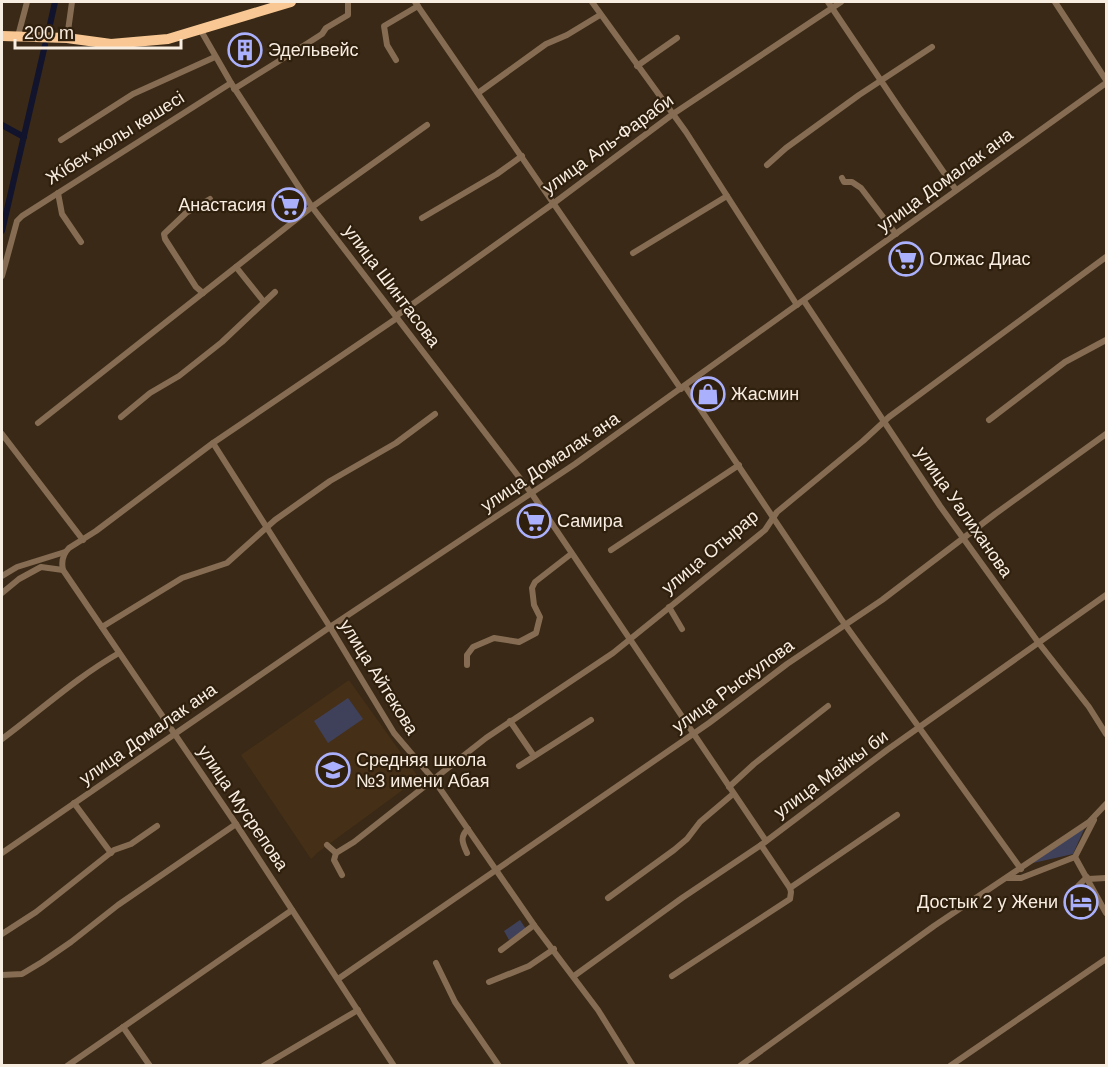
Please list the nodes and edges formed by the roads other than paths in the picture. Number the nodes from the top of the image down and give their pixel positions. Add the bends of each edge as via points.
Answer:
1 (27, 2) edge
2 (72, 2) edge
3 (291, 2) edge
4 (348, 2) edge
5 (593, 2) edge
6 (841, 2) edge
7 (1055, 2) edge
8 (416, 4) edge
9 (830, 4) edge
10 (600, 15) junction
11 (200, 29) junction
12 (2, 36) edge
13 (18, 36) junction
14 (67, 38) junction
15 (677, 39) dead end
16 (932, 47) dead end
17 (215, 57) junction
18 (396, 60) dead end
19 (637, 66) junction
20 (880, 80) junction
21 (1107, 81) edge
22 (232, 86) junction
23 (478, 93) junction
24 (673, 114) junction
25 (427, 125) dead end
26 (61, 140) dead end
27 (522, 156) junction
28 (767, 165) dead end
29 (842, 178) dead end
30 (956, 190) junction
31 (58, 193) junction
32 (727, 196) junction
33 (210, 199) dead end
34 (554, 203) junction
35 (312, 207) junction
36 (423, 218) dead end
37 (896, 234) junction
38 (81, 242) dead end
39 (633, 253) dead end
40 (1107, 257) edge
41 (236, 267) junction
42 (2, 276) edge
43 (275, 292) dead end
44 (203, 293) junction
45 (264, 302) junction
46 (800, 303) junction
47 (397, 317) junction
48 (1107, 340) edge
49 (683, 388) junction
50 (435, 414) dead end
51 (120, 417) dead end
52 (989, 420) dead end
53 (884, 422) junction
54 (38, 423) dead end
55 (2, 434) edge
56 (1107, 434) edge
57 (213, 442) junction
58 (739, 465) junction
59 (532, 494) junction
60 (773, 516) junction
61 (267, 528) junction
62 (964, 538) junction
63 (83, 540) junction
64 (611, 550) dead end
65 (65, 552) junction
66 (571, 554) junction
67 (63, 570) junction
68 (2, 576) edge
69 (2, 593) edge
70 (1107, 595) edge
71 (669, 607) junction
72 (845, 624) junction
73 (102, 627) junction
74 (330, 627) junction
75 (682, 629) dead end
76 (629, 640) junction
77 (1038, 642) junction
78 (119, 653) junction
79 (467, 665) dead end
80 (828, 706) dead end
81 (591, 720) dead end
82 (510, 721) junction
83 (920, 728) junction
84 (175, 734) junction
85 (693, 734) junction
86 (1107, 734) edge
87 (2, 739) edge
88 (534, 756) junction
89 (519, 766) dead end
90 (434, 780) junction
91 (729, 787) junction
92 (733, 794) junction
93 (74, 803) junction
94 (1107, 804) edge
95 (897, 815) dead end
96 (1095, 816) junction
97 (236, 824) junction
98 (157, 826) dead end
99 (468, 830) junction
100 (763, 843) junction
101 (327, 845) dead end
102 (2, 853) edge
103 (111, 853) junction
104 (467, 853) dead end
105 (336, 854) junction
106 (1075, 857) junction
107 (1021, 869) junction
108 (497, 871) junction
109 (342, 875) dead end
110 (1007, 878) junction
111 (1088, 878) junction
112 (1107, 878) edge
113 (1078, 886) dead end
114 (790, 888) junction
115 (608, 898) dead end
116 (292, 910) junction
117 (1107, 913) edge
118 (534, 925) junction
119 (2, 934) edge
120 (554, 949) junction
121 (501, 950) dead end
122 (1107, 959) edge
123 (436, 963) dead end
124 (2, 975) edge
125 (574, 975) junction
126 (672, 976) dead end
127 (338, 979) junction
128 (489, 982) dead end
129 (358, 1010) junction
130 (123, 1027) junction
131 (67, 1065) edge
132 (150, 1065) edge
133 (263, 1065) edge
134 (394, 1065) edge
135 (499, 1065) edge
136 (633, 1065) edge
137 (740, 1065) edge
138 (950, 1065) edge

1 - 13 street
2 - 14 street
3 - 11 highway
4 - 22 street, Жібек жолы көшесі via 348,15 322,34
5 - 10 street, улица Уалиханова
6 - 9 street, улица Аль-Фараби
7 - 21 street
8 - 18 street via 384,26 387,45
8 - 23 street
9 - 20 street
9 - 24 street, улица Аль-Фараби
10 - 19 street, улица Уалиханова
10 - 23 street via 546,44
11 - 14 highway via 168,39 111,44
11 - 17 street, улица Шинтасова
12 - 13 highway
13 - 14 highway
15 - 19 street
16 - 20 street
17 - 22 street, улица Шинтасова
17 - 26 street, Жібек жолы көшесі via 133,94
19 - 24 street, улица Уалиханова
20 - 28 street
20 - 30 street
21 - 30 street, улица Домалак ана
22 - 31 street, Жібек жолы көшесі
22 - 35 street, улица Шинтасова
23 - 27 street
24 - 32 street, улица Уалиханова
24 - 34 street, улица Аль-Фараби
25 - 35 street
27 - 34 street
27 - 36 street
29 - 37 street via 861,188
30 - 37 street, улица Домалак ана
31 - 38 street via 62,214
31 - 42 street, Жібек жолы көшесі via 17,221
32 - 39 street
32 - 46 street, улица Уалиханова
33 - 44 street via 186,213 164,234 195,287
34 - 47 street, улица Аль-Фараби
34 - 49 street
35 - 41 street
35 - 47 street, улица Шинтасова
37 - 46 street, улица Домалак ана
40 - 53 street, улица Отырар
41 - 44 street
41 - 45 street
43 - 45 street
44 - 54 street
45 - 51 street via 222,342
46 - 49 street, улица Домалак ана
46 - 53 street, улица Уалиханова
47 - 57 street, улица Аль-Фараби
47 - 59 street, улица Шинтасова
48 - 52 street via 1065,362
49 - 58 street
49 - 59 street, улица Домалак ана
50 - 61 street via 396,443 330,481
53 - 60 street, улица Отырар
53 - 62 street, улица Уалиханова
55 - 63 street
56 - 62 street, улица Рыскулова
57 - 61 street, улица Айтекова
57 - 63 street, улица Аль-Фараби
58 - 60 street
58 - 64 street
59 - 66 street, улица Шинтасова
59 - 74 street, улица Домалак ана
60 - 71 street, улица Отырар via 765,530
60 - 72 street
61 - 73 street via 227,563 182,578
61 - 74 street, улица Айтекова
62 - 72 street, улица Рыскулова
62 - 77 street, улица Уалиханова
63 - 65 street, улица Аль-Фараби
65 - 67 street
65 - 68 street, улица Аль-Фараби via 17,567
66 - 76 street, улица Шинтасова
66 - 79 street via 532,588 540,617 536,633 519,642 494,638 473,647 467,655
67 - 69 street via 42,567
67 - 73 street, улица Мусрепова
70 - 77 street, улица Майкы би
71 - 75 street
71 - 76 street, улица Отырар
72 - 83 street
72 - 85 street, улица Рыскулова
73 - 78 street, улица Мусрепова
74 - 84 street, улица Домалак ана
74 - 90 street, улица Айтекова via 394,733
76 - 82 street, улица Отырар
76 - 85 street, улица Шинтасова
77 - 83 street, улица Майкы би
77 - 86 street, улица Уалиханова
78 - 84 street, улица Мусрепова
78 - 87 street
80 - 91 street
81 - 88 street
82 - 88 street
82 - 90 street, улица Отырар
83 - 100 street, улица Майкы би
83 - 107 street
84 - 93 street, улица Домалак ана
84 - 97 street, улица Мусрепова
85 - 91 street, улица Шинтасова
85 - 108 street, улица Рыскулова
88 - 89 street
90 - 99 street, улица Айтекова
90 - 105 street, улица Отырар
91 - 92 street, улица Шинтасова
92 - 100 street, улица Шинтасова
92 - 115 street via 674,850
93 - 102 street, улица Домалак ана
93 - 103 street
94 - 96 street
95 - 114 street
96 - 106 street
96 - 107 street
97 - 116 street, улица Мусрепова
97 - 124 street via 42,962 22,974
98 - 103 street
99 - 104 street via 462,836
99 - 108 street, улица Айтекова
100 - 114 street, улица Шинтасова
100 - 125 street, улица Майкы би
101 - 105 street
103 - 119 street
105 - 109 street via 333,860
106 - 110 street via 1021,878
106 - 111 street
107 - 110 street
108 - 118 street, улица Айтекова
108 - 127 street, улица Рыскулова
110 - 137 street
111 - 112 street
111 - 113 street
111 - 117 street
114 - 126 street via 788,902
116 - 127 street, улица Мусрепова
116 - 130 street
118 - 120 street, улица Айтекова
118 - 121 street
120 - 125 street, улица Айтекова
120 - 128 street via 529,966
122 - 138 street
123 - 135 street via 455,1002
125 - 136 street, улица Айтекова
127 - 129 street, улица Мусрепова
129 - 133 street
129 - 134 street, улица Мусрепова
130 - 131 street
130 - 132 street

